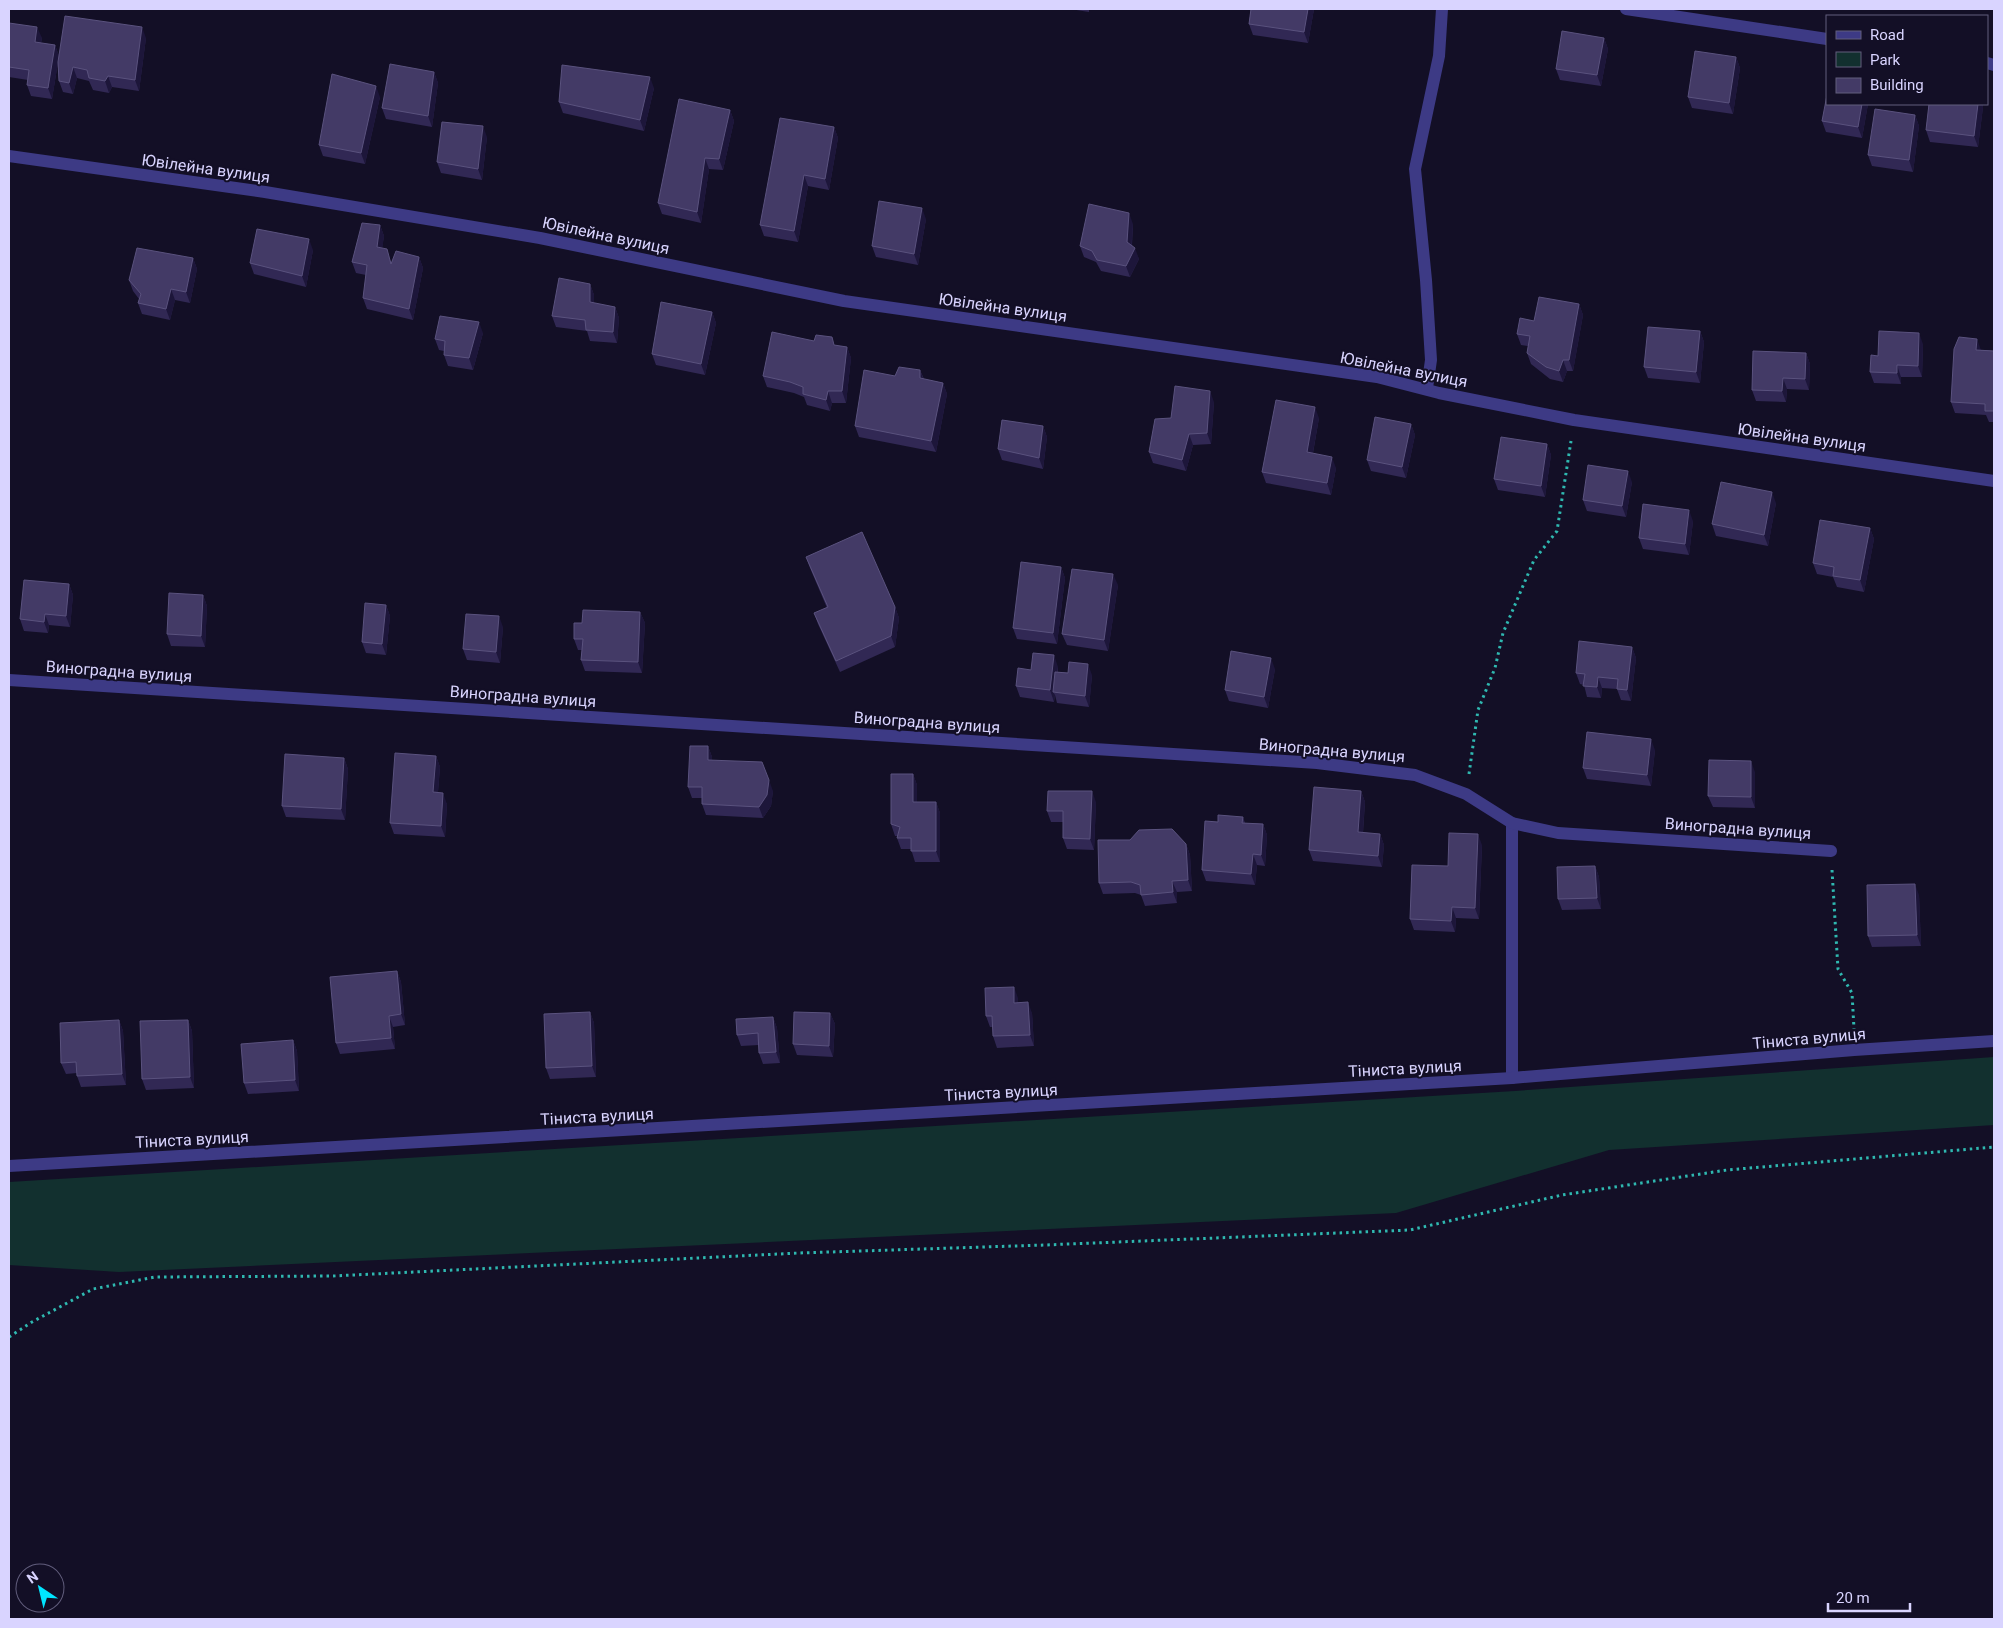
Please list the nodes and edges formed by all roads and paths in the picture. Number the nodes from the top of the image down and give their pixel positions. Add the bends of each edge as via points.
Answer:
1 (1442, 9) edge
2 (1626, 9) edge
3 (1826, 39) edge
4 (9, 156) edge
5 (1427, 388) junction
6 (1574, 420) junction
7 (1994, 481) edge
8 (9, 680) edge
9 (1466, 794) junction
10 (1512, 823) junction
11 (1831, 851) joint
12 (1994, 1041) edge
13 (1854, 1050) junction
14 (1512, 1078) junction
15 (1994, 1147) edge
16 (9, 1166) edge
17 (9, 1337) edge

1 - 5 street via 1438,56 1415,170 1431,360
2 - 3 street
4 - 5 street, Ювілейна вулиця via 265,192 540,238 844,301 1377,377
5 - 6 street, Ювілейна вулиця
6 - 7 street, Ювілейна вулиця
6 - 9 path via 1556,531 1534,560 1503,633 1478,710
8 - 9 street, Виноградна вулиця via 1317,763 1415,775
9 - 10 street, Виноградна вулиця
10 - 11 street, Виноградна вулиця via 1558,833
10 - 14 street
11 - 13 path via 1838,969 1852,993
12 - 13 street, Тіниста вулиця
13 - 14 street, Тіниста вулиця
14 - 16 street, Тіниста вулиця
15 - 17 path via 1726,1170 1562,1195 1410,1230 799,1253 333,1276 156,1278 93,1289

